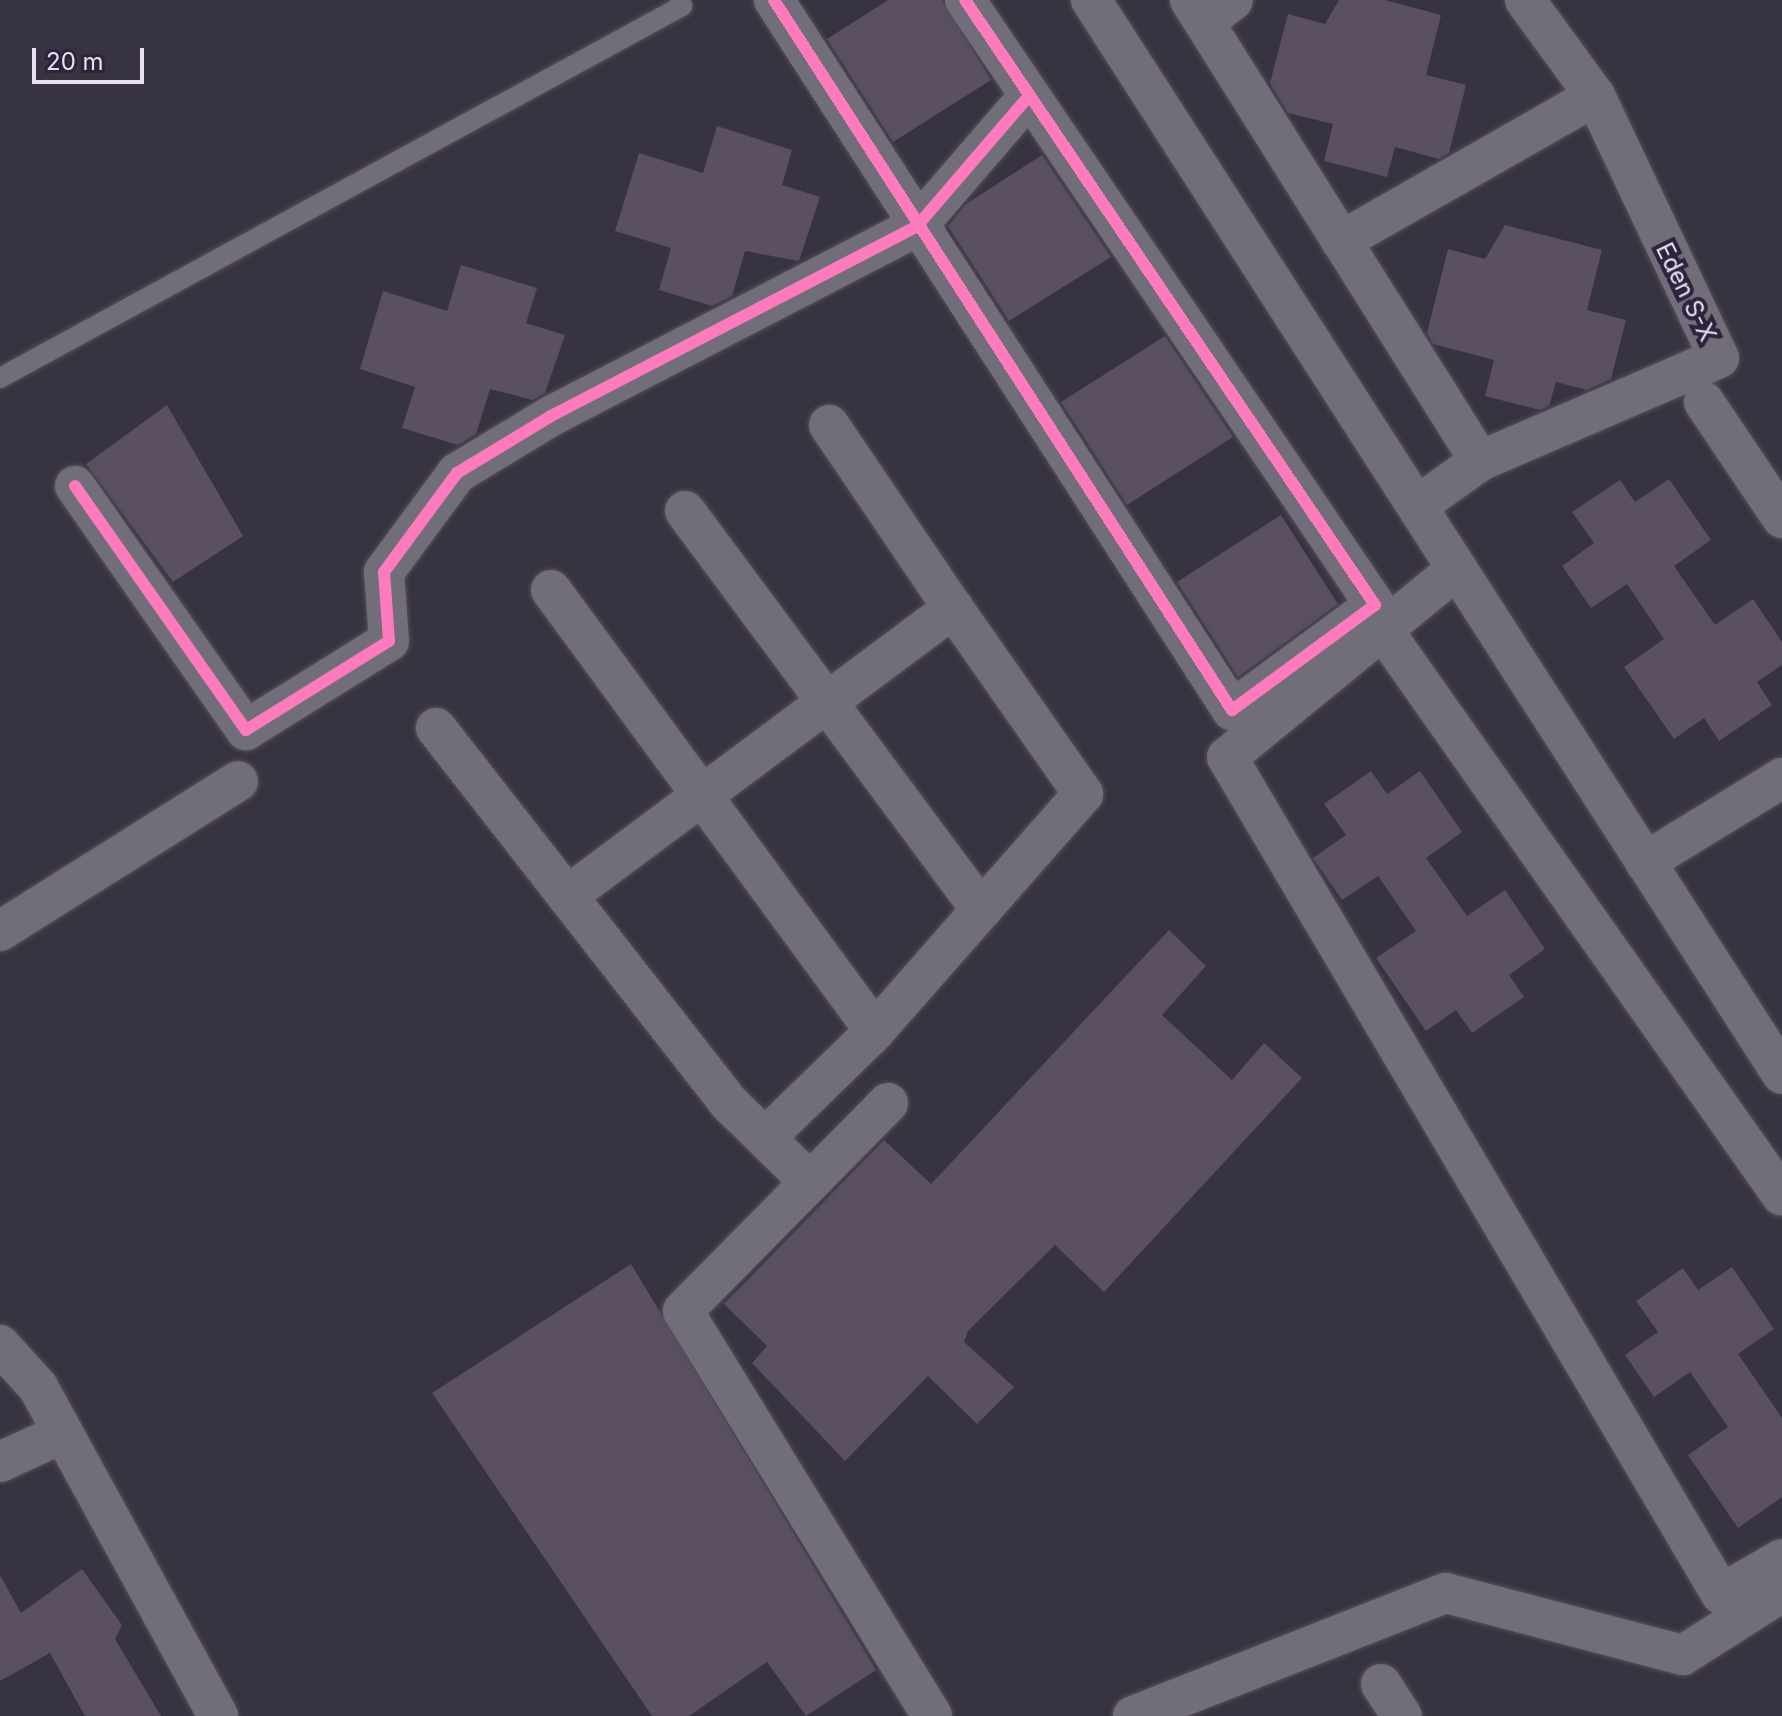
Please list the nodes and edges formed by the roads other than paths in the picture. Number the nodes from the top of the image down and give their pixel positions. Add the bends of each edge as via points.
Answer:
1 (680, 0) edge
2 (774, 0) edge
3 (965, 0) edge
4 (1091, 0) edge
5 (1525, 0) edge
6 (1209, 7) edge
7 (1595, 96) junction
8 (1028, 97) junction
9 (917, 226) junction
10 (1341, 241) junction
11 (0, 378) edge
12 (1704, 402) dead end
13 (829, 425) dead end
14 (1480, 461) junction
15 (75, 486) dead end
16 (1417, 506) junction
17 (685, 511) dead end
18 (1782, 518) edge
19 (1457, 569) junction
20 (551, 590) dead end
21 (953, 608) junction
22 (1380, 626) junction
23 (826, 703) junction
24 (436, 728) dead end
25 (1782, 778) edge
26 (238, 781) dead end
27 (702, 796) junction
28 (1645, 862) junction
29 (567, 896) junction
30 (981, 910) junction
31 (0, 931) edge
32 (875, 1031) junction
33 (1782, 1074) edge
34 (888, 1103) dead end
35 (765, 1138) junction
36 (810, 1182) junction
37 (1782, 1196) edge
38 (0, 1345) edge
39 (63, 1433) junction
40 (0, 1462) edge
41 (1782, 1559) edge
42 (1782, 1592) edge
43 (218, 1716) edge
44 (932, 1716) edge
45 (1133, 1716) edge

1 - 11 lane via 682,6
2 - 9 street
3 - 8 street
4 - 16 street
5 - 7 street, Eden S-X
6 - 10 street
7 - 10 street
7 - 14 street, Eden S-X via 1719,358
8 - 9 street
8 - 9 street via 1375,605 1232,710
9 - 15 street via 551,416 457,473 384,572 389,641 246,730
10 - 14 street
12 - 18 street
13 - 21 street
14 - 16 street, Eden S-X
16 - 19 street
17 - 23 street
19 - 22 street
19 - 28 street
20 - 27 street
21 - 23 street
21 - 30 street via 1083,794
22 - 37 street
22 - 41 street via 1227,757 1721,1594
23 - 27 street
23 - 30 street
24 - 29 street
25 - 28 street
26 - 31 street
27 - 29 street
27 - 32 street
28 - 33 street
29 - 35 street via 729,1103
30 - 32 street
32 - 35 street
34 - 36 street
35 - 36 street
36 - 44 street via 683,1311
38 - 39 street via 38,1387
39 - 40 street
39 - 43 street
42 - 45 street via 1683,1655 1446,1593

